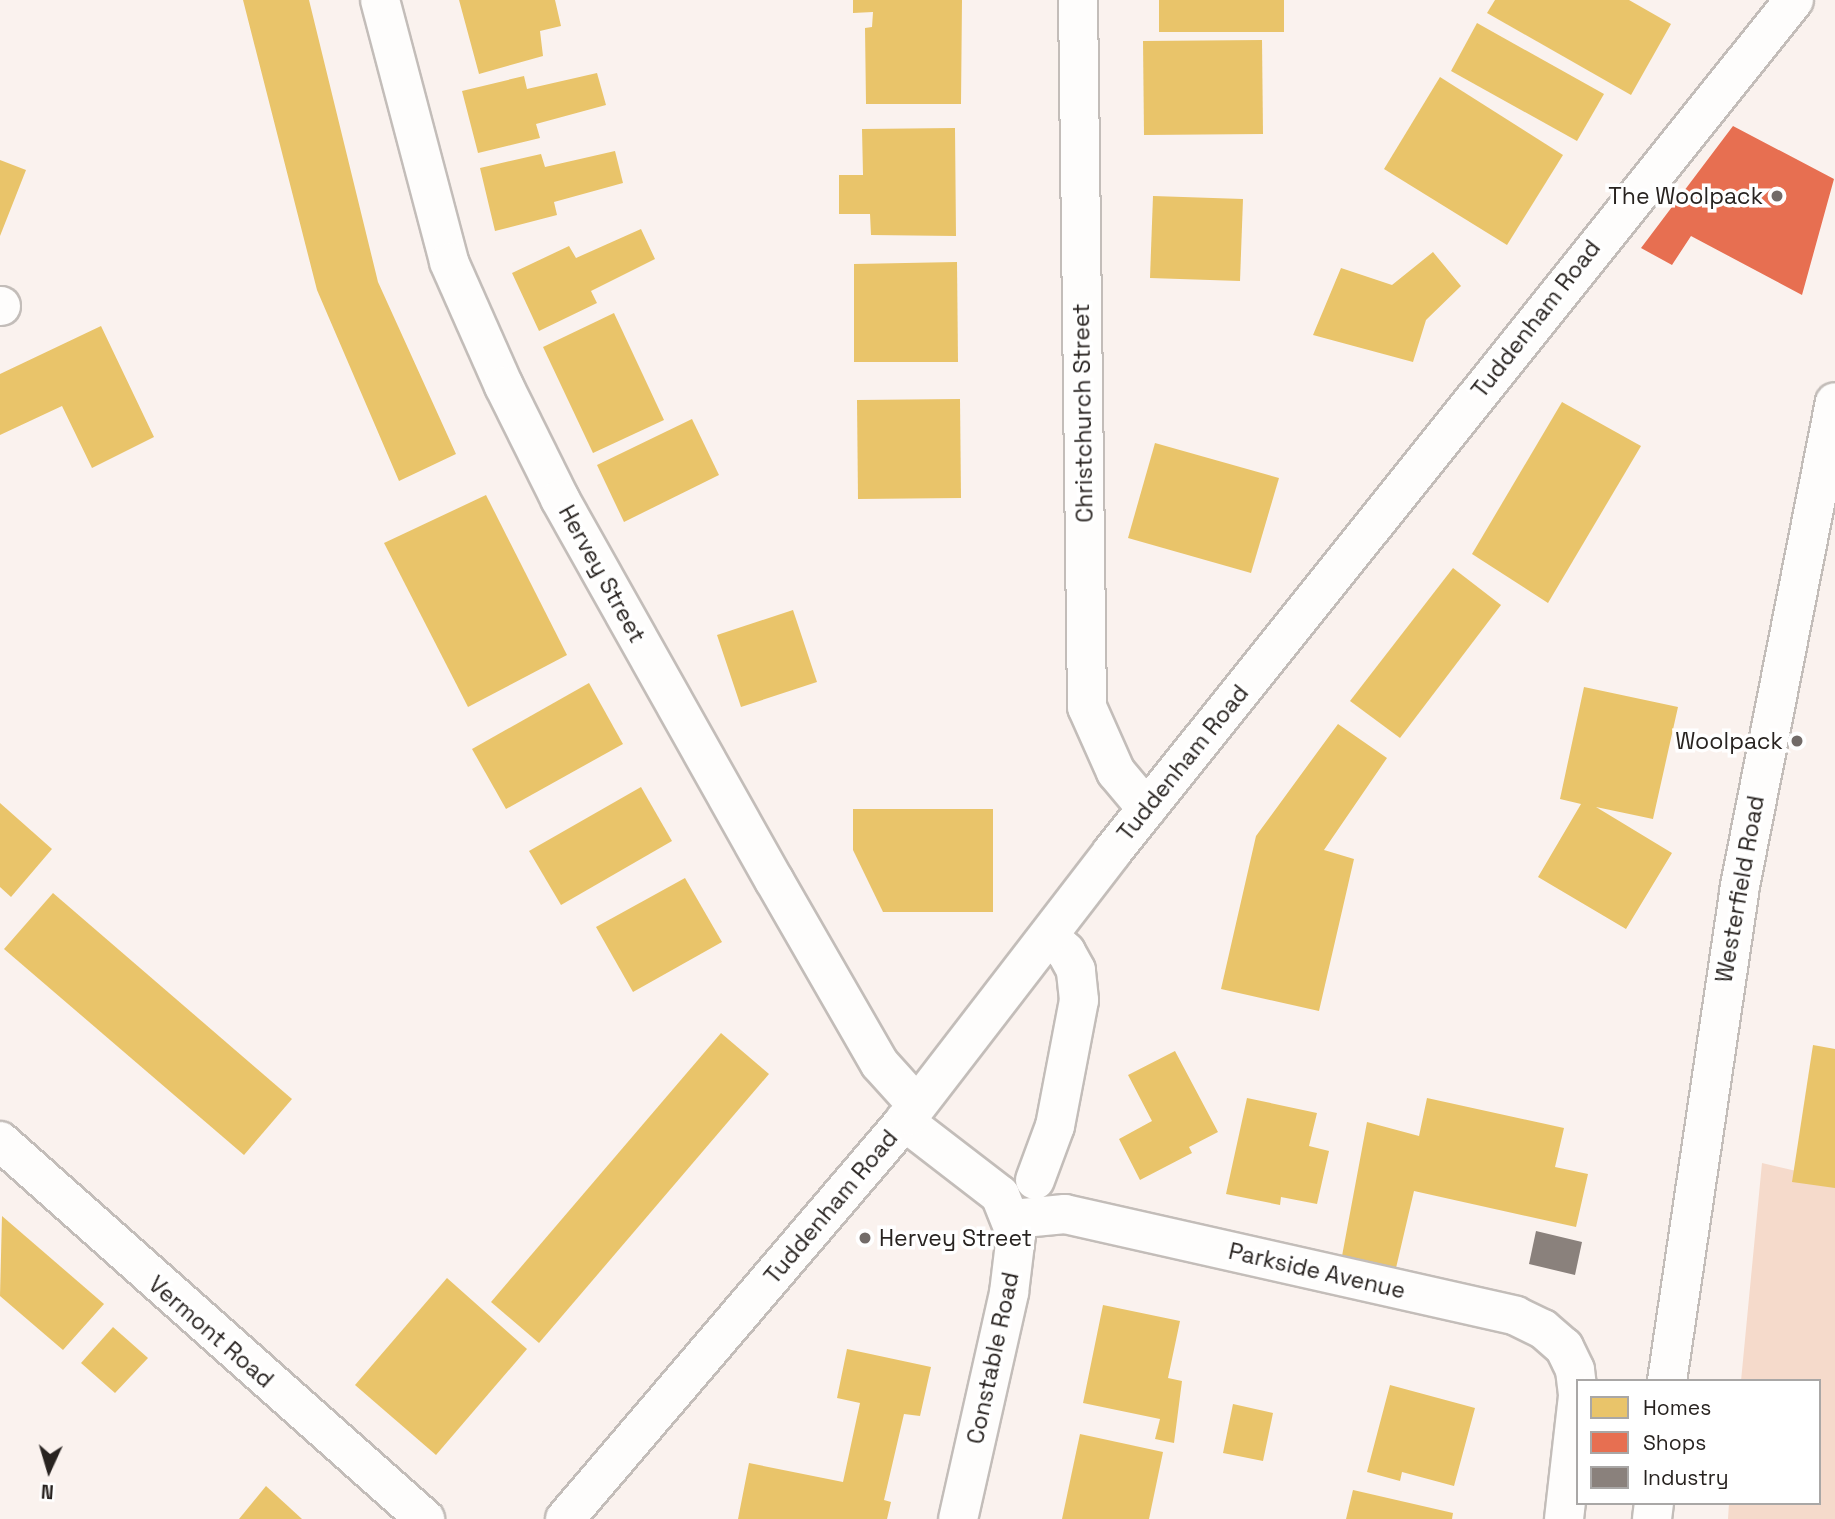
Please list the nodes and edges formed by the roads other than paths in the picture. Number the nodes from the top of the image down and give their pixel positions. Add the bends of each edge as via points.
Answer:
1 (380, 0) edge
2 (1079, 0) edge
3 (1794, 0) edge
4 (1835, 402) edge
5 (1147, 810) junction
6 (1049, 936) junction
7 (911, 1113) junction
8 (0, 1141) edge
9 (1035, 1180) dead end
10 (1013, 1220) junction
11 (1576, 1379) edge
12 (1667, 1379) edge
13 (1576, 1413) edge
14 (425, 1519) edge
15 (565, 1519) edge
16 (958, 1519) edge
17 (1564, 1519) edge

1 - 7 street, Hervey Street via 446,252 504,386 560,499 820,961
2 - 5 street, Christchurch Street via 1087,707 1111,764
3 - 5 street, Tuddenham Road
4 - 12 street, Westerfield Road via 1739,891
5 - 6 street, Tuddenham Road
6 - 7 street, Tuddenham Road
6 - 9 street via 1066,951 1079,984 1055,1126
7 - 10 street, Constable Road via 1000,1195
7 - 15 street, Tuddenham Road
8 - 14 street, Vermont Road
10 - 11 street, Parkside Avenue via 1065,1214 1516,1316 1543,1329 1564,1347
10 - 16 street, Constable Road via 1016,1252 1009,1293
13 - 17 street, Parkside Avenue

